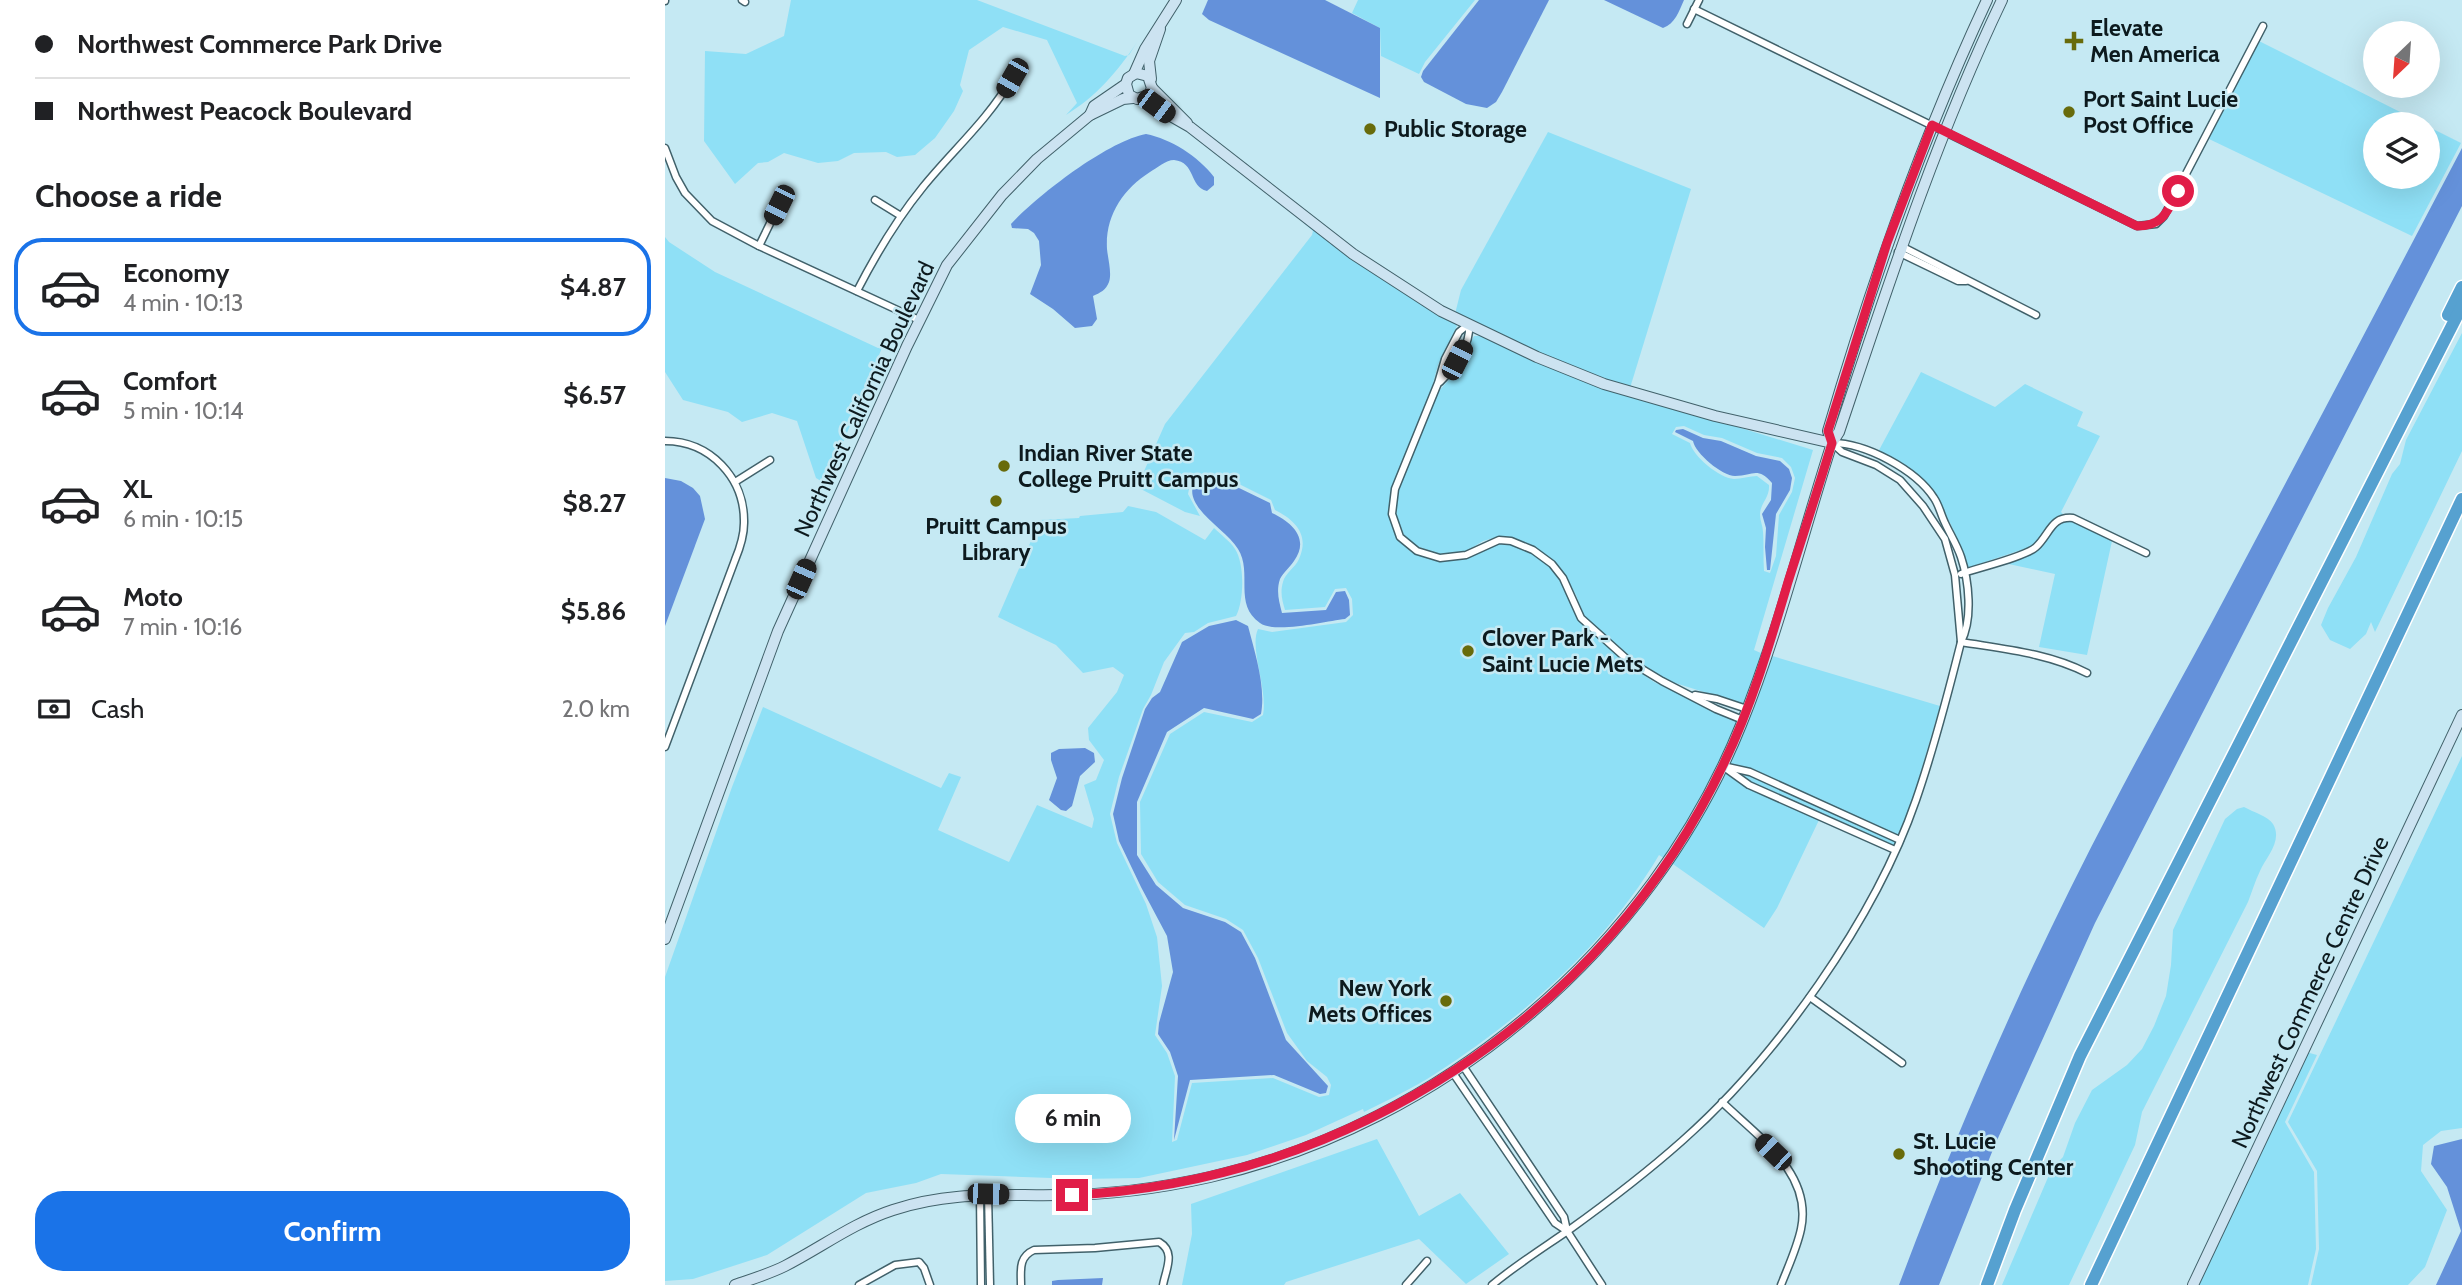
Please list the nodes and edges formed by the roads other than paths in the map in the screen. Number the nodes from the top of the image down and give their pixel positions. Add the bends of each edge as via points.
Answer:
1 (1176, 0) edge
2 (1699, 0) edge
3 (1987, 0) edge
4 (2002, 0) edge
5 (1694, 9) junction
6 (1687, 24) dead end
7 (1161, 26) junction
8 (2263, 26) dead end
9 (1134, 74) junction
10 (1012, 78) dead end
11 (1126, 84) junction
12 (1151, 84) junction
13 (1137, 98) junction
14 (1090, 115) junction
15 (1932, 125) junction
16 (1190, 127) junction
17 (1944, 131) junction
18 (665, 148) edge
19 (1909, 186) junction
20 (875, 200) dead end
21 (779, 205) dead end
22 (901, 216) junction
23 (759, 246) junction
24 (1900, 249) junction
25 (2462, 287) edge
26 (857, 291) junction
27 (2462, 306) edge
28 (2036, 315) dead end
29 (919, 320) junction
30 (1469, 324) junction
31 (2435, 358) junction
32 (1438, 383) junction
33 (665, 441) edge
34 (1832, 443) junction
35 (770, 460) dead end
36 (735, 482) junction
37 (2462, 499) edge
38 (2145, 553) dead end
39 (1965, 572) junction
40 (1955, 575) junction
41 (1961, 642) junction
42 (2087, 673) dead end
43 (1689, 694) junction
44 (1745, 715) junction
45 (2462, 715) edge
46 (665, 747) edge
47 (1723, 766) junction
48 (1900, 840) junction
49 (1895, 850) junction
50 (665, 939) edge
51 (1810, 997) junction
52 (1902, 1063) dead end
53 (1463, 1066) junction
54 (1453, 1073) junction
55 (1722, 1102) junction
56 (984, 1194) junction
57 (1567, 1231) junction
58 (1427, 1261) dead end
59 (735, 1285) edge
60 (859, 1285) edge
61 (930, 1285) edge
62 (981, 1285) edge
63 (990, 1285) edge
64 (1021, 1285) edge
65 (1163, 1285) edge
66 (1406, 1285) edge
67 (1492, 1285) edge
68 (1602, 1285) edge
69 (1781, 1285) edge
70 (1987, 1285) edge
71 (2091, 1285) edge
72 (2193, 1285) edge

1 - 7 street
2 - 5 street
3 - 15 street
4 - 17 street
5 - 6 street
5 - 15 street
7 - 9 street
7 - 12 street via 1149,61
8 - 17 street via 2172,203 2156,224 2137,226
9 - 11 street
9 - 12 street via 1144,74
10 - 22 street via 994,107
11 - 13 street via 1127,91
11 - 14 street, Northwest California Boulevard via 1094,106
12 - 13 street via 1149,95
12 - 16 street
13 - 14 street, Northwest California Boulevard via 1123,99
13 - 16 street
14 - 29 street, Northwest California Boulevard via 1002,195 947,265
15 - 17 street
15 - 19 street
16 - 30 street via 1353,254
17 - 24 street
18 - 23 street via 685,193 700,210
19 - 24 street via 1894,238
19 - 34 street via 1828,431
20 - 22 street
21 - 23 street
22 - 26 street
23 - 26 street
24 - 28 street
24 - 34 street via 1839,434
25 - 31 highway
26 - 29 street
27 - 31 highway
29 - 50 street, Northwest California Boulevard via 778,631
30 - 32 street via 1454,341
30 - 32 street via 1469,337 1457,360
30 - 34 street via 1604,384
31 - 70 highway via 2080,1056
32 - 43 street via 1393,497 1393,521 1403,541 1440,558 1466,555 1499,540 1533,550 1560,573 1579,615 1590,626 1635,666
33 - 36 street via 706,452
34 - 39 street via 1845,443 1906,469 1934,497
34 - 40 street via 1900,480 1945,539
34 - 44 street
35 - 36 street
36 - 46 street via 743,507 742,540
37 - 71 highway
38 - 39 street via 2063,517 2035,548
39 - 40 street
39 - 41 street via 1967,622
40 - 41 street
41 - 42 street via 2048,657
41 - 48 street via 1916,800
43 - 44 street via 1716,709
43 - 44 street via 1717,699
44 - 47 street
45 - 72 street, Northwest Commerce Centre Drive
47 - 48 street via 1750,772
47 - 49 street via 1749,785
47 - 53 street via 1664,864 1610,935 1548,999
48 - 49 street
49 - 51 street via 1850,935
51 - 52 street
51 - 55 street
53 - 54 street
53 - 57 street via 1564,1217
54 - 56 street via 1323,1141 1231,1172 1123,1191 1056,1196
54 - 57 street via 1555,1223
55 - 57 street via 1644,1174
55 - 69 street via 1784,1162 1796,1180 1801,1228
56 - 59 street via 935,1199 885,1213 849,1228 782,1268
56 - 62 street
56 - 63 street
57 - 67 street
57 - 68 street
58 - 66 street
60 - 61 street via 908,1262 919,1262
64 - 65 street via 1021,1262 1034,1250 1159,1242 1170,1255

